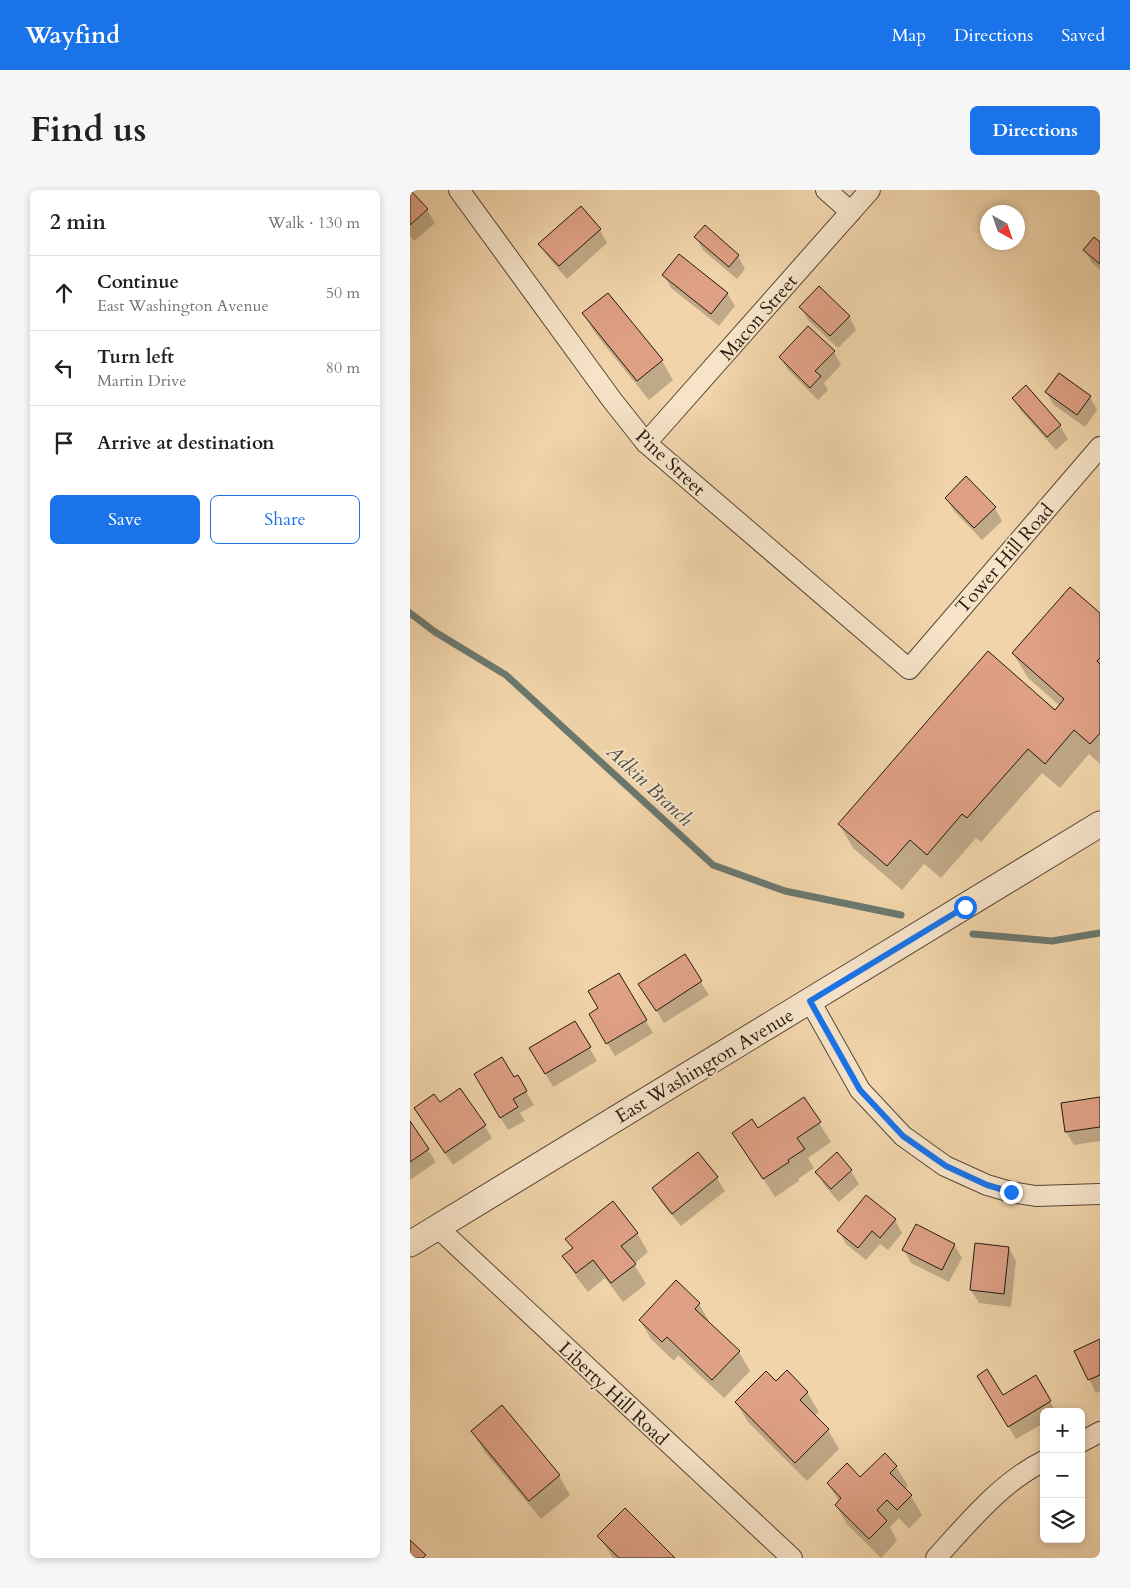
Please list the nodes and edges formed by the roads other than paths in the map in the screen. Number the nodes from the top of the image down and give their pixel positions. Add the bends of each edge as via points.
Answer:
1 (459, 190) edge
2 (826, 190) edge
3 (870, 190) edge
4 (851, 212) junction
5 (646, 443) junction
6 (1100, 447) edge
7 (909, 669) joint
8 (1100, 824) edge
9 (810, 1001) junction
10 (1100, 1194) edge
11 (437, 1227) junction
12 (410, 1244) edge
13 (1100, 1432) edge
14 (1085, 1440) edge
15 (1040, 1463) edge
16 (792, 1558) edge
17 (936, 1558) edge

1 - 5 street, Pine Street
2 - 4 street
3 - 4 street, Macon Street
4 - 5 street, Macon Street
5 - 7 street, Pine Street
6 - 7 street, Tower Hill Road
8 - 9 street, East Washington Avenue
9 - 10 street via 860,1090 903,1136 946,1166 1011,1192 1036,1196
9 - 11 street, East Washington Avenue
11 - 12 street, East Washington Avenue
11 - 16 street, Liberty Hill Road
13 - 14 street
15 - 17 street via 1030,1467 996,1496

